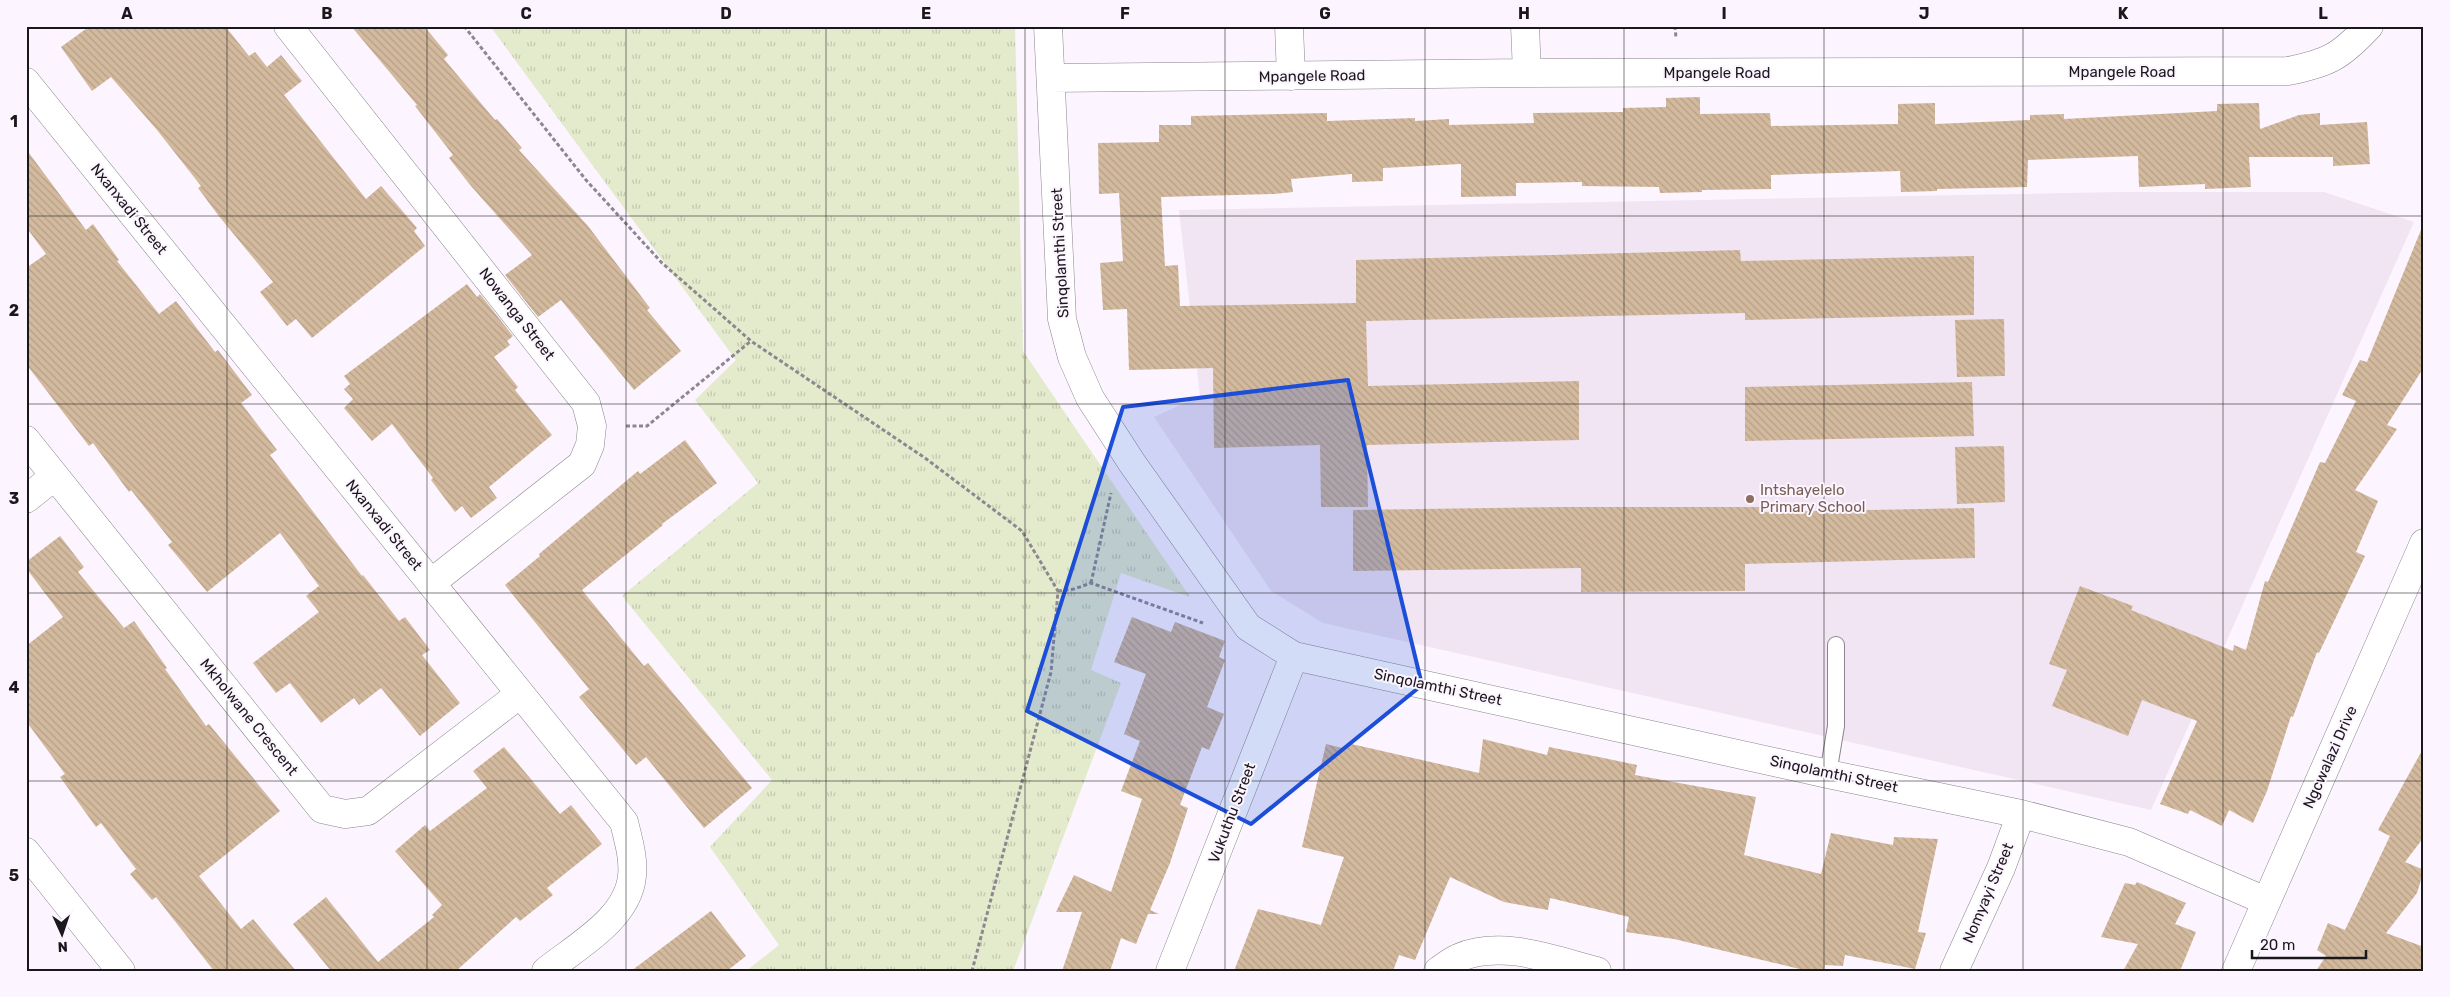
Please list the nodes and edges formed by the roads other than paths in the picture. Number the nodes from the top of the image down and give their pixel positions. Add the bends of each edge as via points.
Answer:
1 (288, 26) edge
2 (1048, 26) edge
3 (1289, 26) edge
4 (1525, 26) edge
5 (2369, 26) edge
6 (1526, 73) junction
7 (1291, 76) junction
8 (1050, 78) junction
9 (26, 82) edge
10 (26, 440) edge
11 (55, 476) junction
12 (26, 499) edge
13 (2424, 543) edge
14 (431, 583) junction
15 (1836, 645) dead end
16 (1294, 656) junction
17 (520, 694) junction
18 (1828, 774) junction
19 (2021, 814) junction
20 (26, 852) edge
21 (2266, 901) junction
22 (121, 971) edge
23 (546, 971) edge
24 (1170, 971) edge
25 (1438, 971) edge
26 (1598, 971) edge
27 (1954, 971) edge
28 (2236, 971) edge

1 - 14 street, Nowanga Street via 537,338 586,403 592,426 590,445 582,464
2 - 8 street, Sinqolamthi Street
3 - 7 street
4 - 6 street
5 - 6 street, Mpangele Road via 2334,58 2288,71
6 - 7 street, Mpangele Road
7 - 8 street, Mpangele Road
8 - 16 street, Sinqolamthi Street via 1062,319 1072,357 1090,398 1132,463 1248,627
9 - 14 street, Nxanxadi Street
10 - 11 street, Mkholwane Crescent
11 - 12 street
11 - 17 street, Mkholwane Crescent via 322,808 345,814 368,810
13 - 21 street, Ngcwalazi Drive
14 - 17 street, Nxanxadi Street
15 - 18 lane via 1836,726
16 - 18 street, Sinqolamthi Street
16 - 24 street, Vukuthu Street
17 - 23 street, Nxanxadi Street via 624,822 630,850 632,876 624,902 608,922
18 - 19 street, Sinqolamthi Street
19 - 21 street, Sinqolamthi Street via 2129,842
19 - 27 street, Nomyayi Street via 2001,868
20 - 22 street
21 - 28 street, Ngcwalazi Drive
25 - 26 street via 1457,958 1482,951 1508,950

